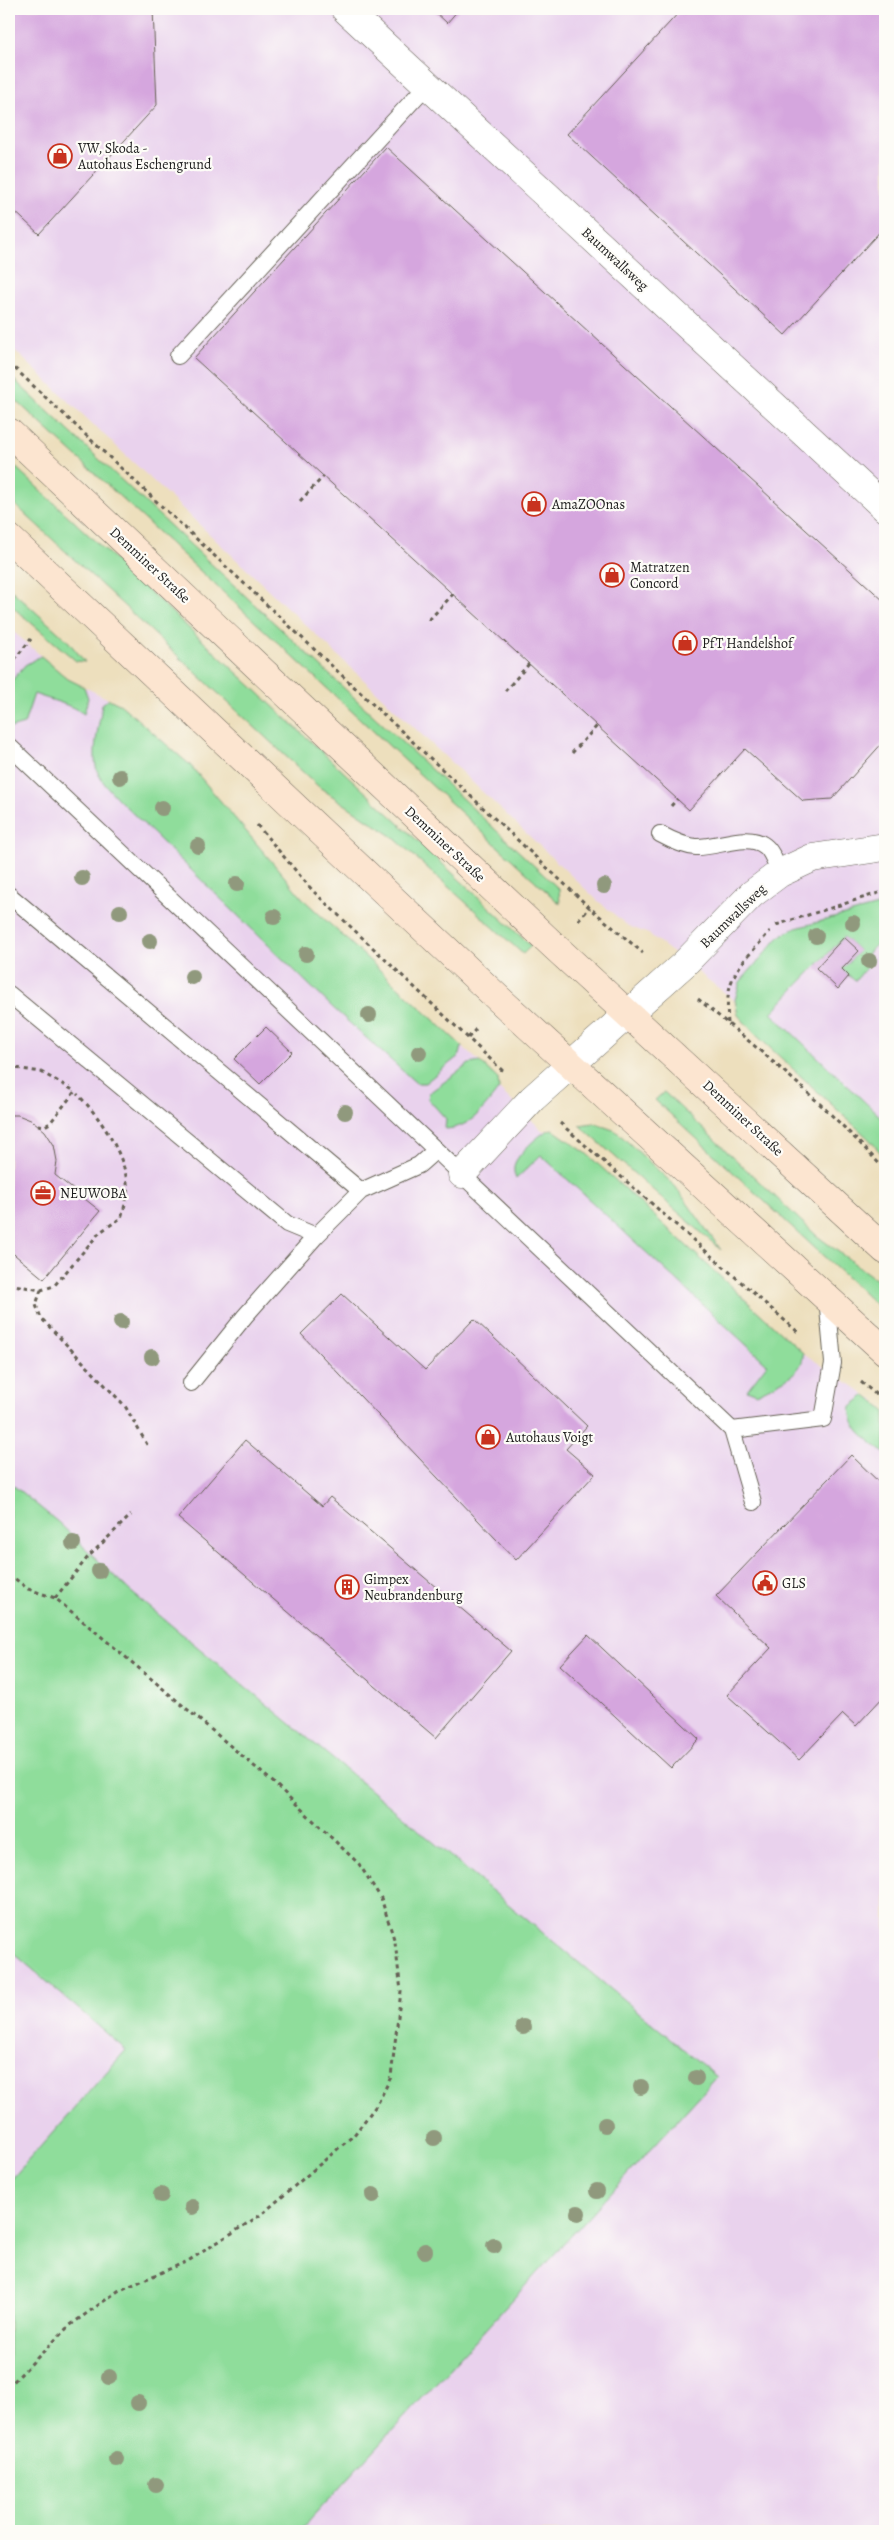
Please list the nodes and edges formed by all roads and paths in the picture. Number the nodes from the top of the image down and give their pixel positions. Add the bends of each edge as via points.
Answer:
1 (345, 9) edge
2 (427, 85) junction
3 (178, 356) dead end
4 (9, 363) edge
5 (9, 432) edge
6 (324, 476) dead end
7 (300, 501) dead end
8 (885, 508) edge
9 (9, 538) edge
10 (453, 594) dead end
11 (429, 620) dead end
12 (31, 639) dead end
13 (529, 664) dead end
14 (9, 666) edge
15 (505, 691) dead end
16 (597, 726) dead end
17 (9, 746) edge
18 (572, 753) dead end
19 (251, 818) dead end
20 (660, 834) dead end
21 (885, 847) edge
22 (780, 873) junction
23 (885, 891) edge
24 (9, 895) edge
25 (669, 976) junction
26 (9, 994) edge
27 (628, 1013) junction
28 (728, 1024) junction
29 (571, 1064) junction
30 (9, 1067) edge
31 (75, 1092) junction
32 (532, 1099) junction
33 (38, 1125) dead end
34 (436, 1150) junction
35 (885, 1170) edge
36 (462, 1174) junction
37 (361, 1191) junction
38 (316, 1236) junction
39 (885, 1250) edge
40 (9, 1284) edge
41 (41, 1290) junction
42 (827, 1297) junction
43 (885, 1351) edge
44 (833, 1363) junction
45 (191, 1383) dead end
46 (885, 1402) edge
47 (732, 1430) junction
48 (149, 1448) dead end
49 (753, 1502) dead end
50 (131, 1515) dead end
51 (9, 1574) edge
52 (55, 1598) junction
53 (9, 2386) edge

1 - 2 street, Baumwallsweg
2 - 3 lane
2 - 8 street, Baumwallsweg
4 - 25 path via 590,908
5 - 27 main road, Demminer Straße
6 - 7 path
9 - 29 main road
10 - 11 path
12 - 14 path
13 - 15 path
16 - 18 path
17 - 34 lane
19 - 32 path via 313,891
20 - 22 lane via 697,847 734,841 758,842 767,847
21 - 22 street, Baumwallsweg via 812,858
22 - 25 street, Baumwallsweg via 752,894
23 - 28 path via 776,924 732,978 727,1003
24 - 37 lane
25 - 27 street, Baumwallsweg
25 - 28 path
26 - 38 lane via 287,1224
27 - 29 street, Baumwallsweg
27 - 39 main road, Demminer Straße
28 - 35 path via 863,1146
29 - 32 street, Baumwallsweg
29 - 42 main road
30 - 31 path via 41,1072
31 - 33 path via 50,1123
31 - 41 path via 100,1121 116,1149 126,1175 127,1195 121,1218 100,1232 54,1286
32 - 36 street, Baumwallsweg
32 - 44 path
34 - 36 lane
34 - 37 lane via 419,1165
36 - 47 lane
37 - 38 lane
38 - 45 lane
40 - 41 path
41 - 48 path via 36,1305 41,1318 125,1406
42 - 43 main road
42 - 44 lane
44 - 46 path
44 - 47 lane via 823,1419
47 - 49 lane
50 - 52 path via 88,1557
51 - 52 path via 28,1588
52 - 53 path via 274,1783 359,1864 381,1898 395,1942 401,1991 391,2077 378,2103 354,2135 262,2214 188,2261 118,2291 69,2326

